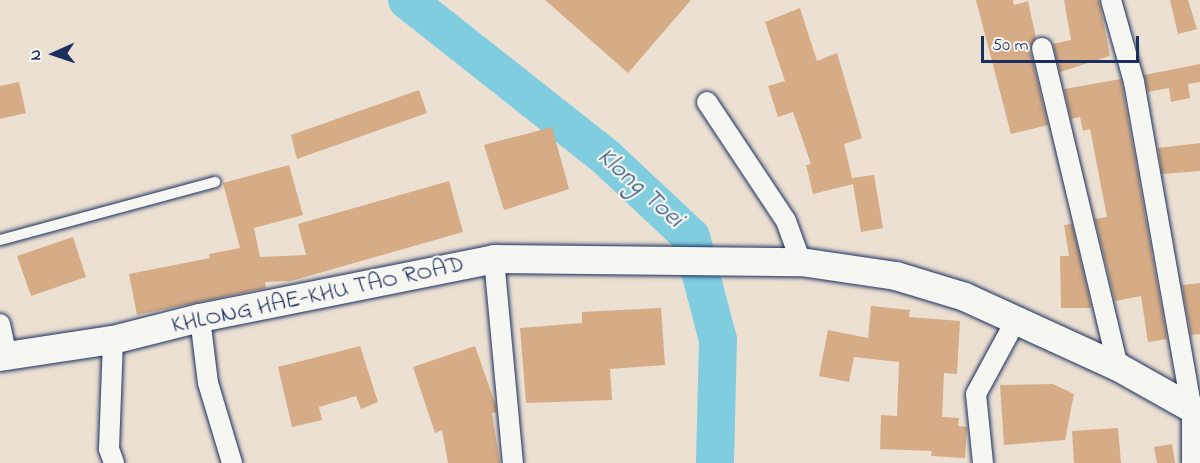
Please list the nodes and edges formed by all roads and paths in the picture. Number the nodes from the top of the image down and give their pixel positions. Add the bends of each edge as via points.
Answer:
1 (1111, 0) edge
2 (1042, 48) dead end
3 (707, 102) dead end
4 (215, 182) dead end
5 (0, 240) edge
6 (494, 259) junction
7 (801, 262) junction
8 (200, 318) junction
9 (1015, 322) junction
10 (0, 324) edge
11 (113, 340) junction
12 (4, 356) edge
13 (1118, 368) junction
14 (1196, 411) edge
15 (114, 463) edge
16 (232, 463) edge
17 (513, 463) edge
18 (983, 463) edge
19 (1192, 463) edge

1 - 14 street via 1134,82
2 - 13 street
3 - 7 street via 786,221
4 - 5 lane
6 - 7 street, KHLONG HAE-KHU TAO ROAD
6 - 8 street, KHLONG HAE-KHU TAO ROAD
6 - 17 street
7 - 9 street, KHLONG HAE-KHU TAO ROAD via 896,276 965,297
8 - 11 street, KHLONG HAE-KHU TAO ROAD
8 - 16 street via 208,383
9 - 13 street, KHLONG HAE-KHU TAO ROAD
9 - 18 street via 976,394
10 - 12 street
11 - 12 street, KHLONG HAE-KHU TAO ROAD
11 - 15 street via 110,449
13 - 14 street, KHLONG HAE-KHU TAO ROAD
14 - 19 street

